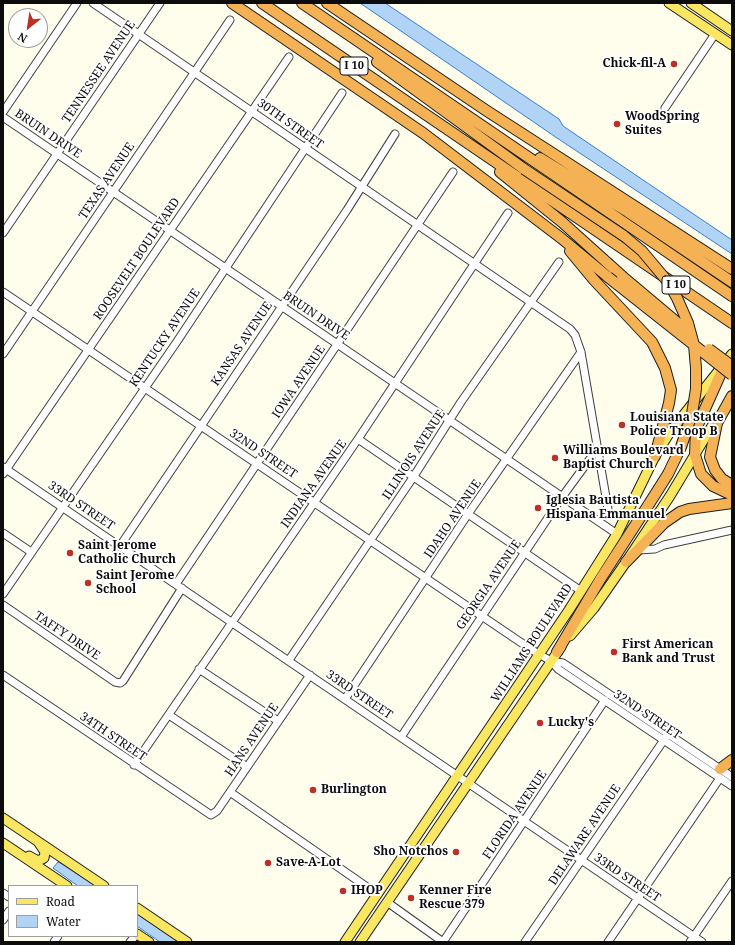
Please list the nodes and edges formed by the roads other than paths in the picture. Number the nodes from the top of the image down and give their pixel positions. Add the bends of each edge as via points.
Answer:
1 (78, 3) edge
2 (93, 3) edge
3 (160, 3) edge
4 (232, 3) edge
5 (262, 3) edge
6 (295, 3) edge
7 (302, 3) edge
8 (327, 3) edge
9 (669, 3) edge
10 (691, 3) edge
11 (230, 20) dead end
12 (696, 21) junction
13 (732, 31) edge
14 (138, 34) junction
15 (714, 34) junction
16 (732, 36) edge
17 (732, 45) edge
18 (289, 57) dead end
19 (195, 72) junction
20 (342, 93) dead end
21 (665, 108) dead end
22 (251, 110) junction
23 (3, 112) edge
24 (3, 116) edge
25 (477, 122) junction
26 (446, 128) junction
27 (395, 134) dead end
28 (305, 148) junction
29 (57, 153) junction
30 (453, 172) dead end
31 (362, 186) junction
32 (113, 192) junction
33 (508, 213) dead end
34 (418, 224) junction
35 (170, 230) junction
36 (3, 233) edge
37 (561, 238) junction
38 (559, 262) dead end
39 (474, 263) junction
40 (225, 268) junction
41 (732, 269) edge
42 (732, 282) edge
43 (3, 292) edge
44 (732, 296) edge
45 (532, 302) junction
46 (281, 305) junction
47 (32, 311) junction
48 (732, 323) edge
49 (338, 344) junction
50 (88, 350) junction
51 (581, 352) junction
52 (3, 354) edge
53 (732, 354) edge
54 (728, 365) edge
55 (732, 375) edge
56 (395, 383) junction
57 (145, 388) junction
58 (732, 395) edge
59 (449, 420) junction
60 (200, 425) junction
61 (358, 439) junction
62 (598, 448) junction
63 (695, 455) junction
64 (655, 456) junction
65 (506, 459) junction
66 (256, 463) junction
67 (4, 470) edge
68 (414, 476) junction
69 (732, 485) edge
70 (732, 495) edge
71 (562, 497) junction
72 (314, 502) junction
73 (732, 503) edge
74 (62, 507) junction
75 (608, 508) dead end
76 (468, 514) junction
77 (732, 530) edge
78 (3, 533) edge
79 (617, 534) junction
80 (370, 541) junction
81 (120, 546) junction
82 (637, 550) junction
83 (31, 552) junction
84 (524, 553) junction
85 (626, 562) junction
86 (425, 578) junction
87 (176, 584) junction
88 (182, 588) junction
89 (581, 591) junction
90 (3, 594) edge
91 (3, 605) edge
92 (482, 616) junction
93 (232, 621) junction
94 (557, 652) junction
95 (540, 655) junction
96 (289, 660) junction
97 (551, 661) junction
98 (199, 669) junction
99 (3, 675) edge
100 (310, 675) junction
101 (345, 699) junction
102 (605, 700) junction
103 (619, 705) junction
104 (169, 715) junction
105 (278, 721) junction
106 (401, 737) junction
107 (666, 737) junction
108 (732, 760) edge
109 (134, 765) junction
110 (247, 767) junction
111 (720, 774) junction
112 (457, 776) junction
113 (732, 777) edge
114 (468, 782) junction
115 (732, 786) edge
116 (230, 792) junction
117 (211, 815) joint
118 (3, 818) edge
119 (524, 821) junction
120 (3, 839) edge
121 (37, 840) junction
122 (3, 843) edge
123 (403, 857) junction
124 (581, 860) junction
125 (732, 881) edge
126 (55, 883) edge
127 (103, 885) edge
128 (377, 894) junction
129 (638, 898) junction
130 (387, 902) junction
131 (138, 909) edge
132 (138, 935) edge
133 (692, 939) edge
134 (149, 942) edge
135 (187, 942) edge
136 (345, 942) edge
137 (360, 942) edge
138 (443, 942) edge
139 (525, 942) edge
140 (608, 942) edge
141 (702, 942) edge

1 - 23 street
2 - 14 street, 30TH STREET
3 - 14 street, TENNESSEE AVENUE
4 - 37 highway via 422,133
5 - 26 highway, I 10
6 - 94 highway, bridge via 524,169 624,236 642,251 668,282 688,323 694,345 696,389 692,414 681,447 668,474
7 - 25 highway, I 10
8 - 41 highway via 487,111
9 - 12 main road
10 - 13 main road
11 - 19 street, TEXAS AVENUE
12 - 15 main road
12 - 16 main road via 699,16 704,17
14 - 19 street, 30TH STREET
14 - 29 street, TENNESSEE AVENUE
15 - 17 main road
15 - 21 street
18 - 22 street, ROOSEVELT BOULEVARD
19 - 22 street, 30TH STREET
19 - 32 street, TEXAS AVENUE
20 - 28 street, KENTUCKY AVENUE
22 - 28 street, 30TH STREET
22 - 35 street, ROOSEVELT BOULEVARD
24 - 29 street, BRUIN DRIVE
25 - 42 highway via 628,212
25 - 44 highway, I 10
26 - 48 highway, I 10, bridge
26 - 54 highway, bridge via 562,222
27 - 31 street, KANSAS AVENUE
28 - 31 street, 30TH STREET
28 - 40 street, KENTUCKY AVENUE
29 - 32 street, BRUIN DRIVE
29 - 36 street, TENNESSEE AVENUE
30 - 34 street, IOWA AVENUE
31 - 34 street, 30TH STREET
31 - 46 street, KANSAS AVENUE
32 - 35 street, BRUIN DRIVE
32 - 47 street, TEXAS AVENUE
33 - 39 street, INDIANA AVENUE
34 - 39 street, 30TH STREET
34 - 49 street, IOWA AVENUE
35 - 40 street, BRUIN DRIVE
35 - 50 street, ROOSEVELT BOULEVARD
37 - 55 highway, bridge
37 - 64 highway via 594,280 652,342 665,368 671,390 670,404
38 - 45 street, ILLINOIS AVENUE
39 - 45 street, 30TH STREET
39 - 56 street, INDIANA AVENUE
40 - 46 street, BRUIN DRIVE
40 - 57 street, KENTUCKY AVENUE
43 - 47 street, 32ND STREET
45 - 51 street, 30TH STREET via 570,329
45 - 59 street, ILLINOIS AVENUE
46 - 49 street, BRUIN DRIVE
46 - 60 street, KANSAS AVENUE
47 - 50 street, 32ND STREET
47 - 52 street, TEXAS AVENUE
49 - 56 street, BRUIN DRIVE
49 - 66 street, IOWA AVENUE
50 - 57 street, 32ND STREET
50 - 67 street, ROOSEVELT BOULEVARD
51 - 62 street, 30TH STREET
51 - 65 street, IDAHO AVENUE
53 - 54 main road, WILLIAMS BOULEVARD
54 - 63 highway via 696,429
54 - 64 main road, WILLIAMS BOULEVARD via 682,415
56 - 59 street, BRUIN DRIVE
56 - 61 street, INDIANA AVENUE
57 - 60 street, 32ND STREET
57 - 74 street, KENTUCKY AVENUE
58 - 63 main road, WILLIAMS BOULEVARD
58 - 69 highway via 717,423 711,449 715,470 722,479
59 - 65 street, BRUIN DRIVE
59 - 68 street, ILLINOIS AVENUE
60 - 66 street, 32ND STREET
60 - 81 street, KANSAS AVENUE
61 - 68 street
61 - 72 street, INDIANA AVENUE
62 - 71 street, GEORGIA AVENUE
62 - 75 street, 30TH STREET
63 - 70 highway via 701,474 713,486
63 - 85 main road, WILLIAMS BOULEVARD
64 - 79 main road, WILLIAMS BOULEVARD
65 - 71 street, BRUIN DRIVE
65 - 76 street, IDAHO AVENUE
66 - 72 street, 32ND STREET
66 - 87 street, IOWA AVENUE
67 - 74 street, 33RD STREET
68 - 76 street
68 - 80 street, ILLINOIS AVENUE
71 - 79 street, BRUIN DRIVE
71 - 84 street, GEORGIA AVENUE
72 - 80 street, 32ND STREET
72 - 93 street, INDIANA AVENUE
73 - 82 highway via 680,512 664,523
74 - 81 street, 33RD STREET
74 - 83 street, KENTUCKY AVENUE
76 - 84 street
76 - 86 street, IDAHO AVENUE
77 - 82 street via 655,549
78 - 83 street
79 - 89 main road, WILLIAMS BOULEVARD
80 - 86 street, 32ND STREET
80 - 96 street, ILLINOIS AVENUE
81 - 87 street, 33RD STREET
82 - 85 highway
83 - 90 street, KENTUCKY AVENUE
84 - 89 street
84 - 92 street, GEORGIA AVENUE
85 - 94 main road, WILLIAMS BOULEVARD via 594,608
86 - 92 street, 32ND STREET
86 - 101 street, IDAHO AVENUE
87 - 88 street, 33RD STREET
88 - 91 street, TAFFY DRIVE via 120,683
88 - 93 street, 33RD STREET
89 - 95 main road, WILLIAMS BOULEVARD
92 - 95 street, 32ND STREET
92 - 106 street, GEORGIA AVENUE
93 - 96 street, 33RD STREET
93 - 98 street, INDIANA AVENUE
94 - 97 main road, WILLIAMS BOULEVARD
95 - 97 street, 32ND STREET
95 - 112 main road, WILLIAMS BOULEVARD
96 - 100 street, 33RD STREET
97 - 102 street, 32ND STREET via 558,669
97 - 103 street, 32ND STREET via 563,663
97 - 114 main road, WILLIAMS BOULEVARD
98 - 104 street, INDIANA AVENUE
98 - 105 street
99 - 109 street, 34TH STREET
100 - 101 street, 33RD STREET
100 - 105 street, HANS AVENUE
101 - 106 street, 33RD STREET
102 - 103 street, 32ND STREET
102 - 119 street, FLORIDA AVENUE
103 - 107 street, 32ND STREET
104 - 109 street, INDIANA AVENUE
104 - 110 street
105 - 110 street, HANS AVENUE
106 - 112 street, 33RD STREET
107 - 111 street, 32ND STREET
107 - 124 street, DELAWARE AVENUE
108 - 111 highway
109 - 117 street, 34TH STREET
110 - 116 street, HANS AVENUE
111 - 113 street, 32ND STREET
111 - 115 street, 32ND STREET
111 - 129 street
112 - 114 street, 33RD STREET
112 - 123 main road, WILLIAMS BOULEVARD
114 - 119 street, 33RD STREET
114 - 130 main road, WILLIAMS BOULEVARD
116 - 117 street, HANS AVENUE via 217,812
116 - 128 street
118 - 121 main road
119 - 124 street, 33RD STREET
119 - 138 street, FLORIDA AVENUE
120 - 121 main road via 35,860 42,860 45,852
121 - 127 main road
122 - 126 main road
123 - 128 main road, WILLIAMS BOULEVARD
123 - 130 main road via 386,896
124 - 129 street, 33RD STREET
124 - 139 street, DELAWARE AVENUE
125 - 133 street
128 - 136 main road, WILLIAMS BOULEVARD
128 - 137 main road via 380,901 365,926
129 - 133 street, 33RD STREET
129 - 140 street
130 - 137 main road, WILLIAMS BOULEVARD
130 - 138 street
131 - 135 main road
132 - 134 main road
133 - 141 street, 33RD STREET

